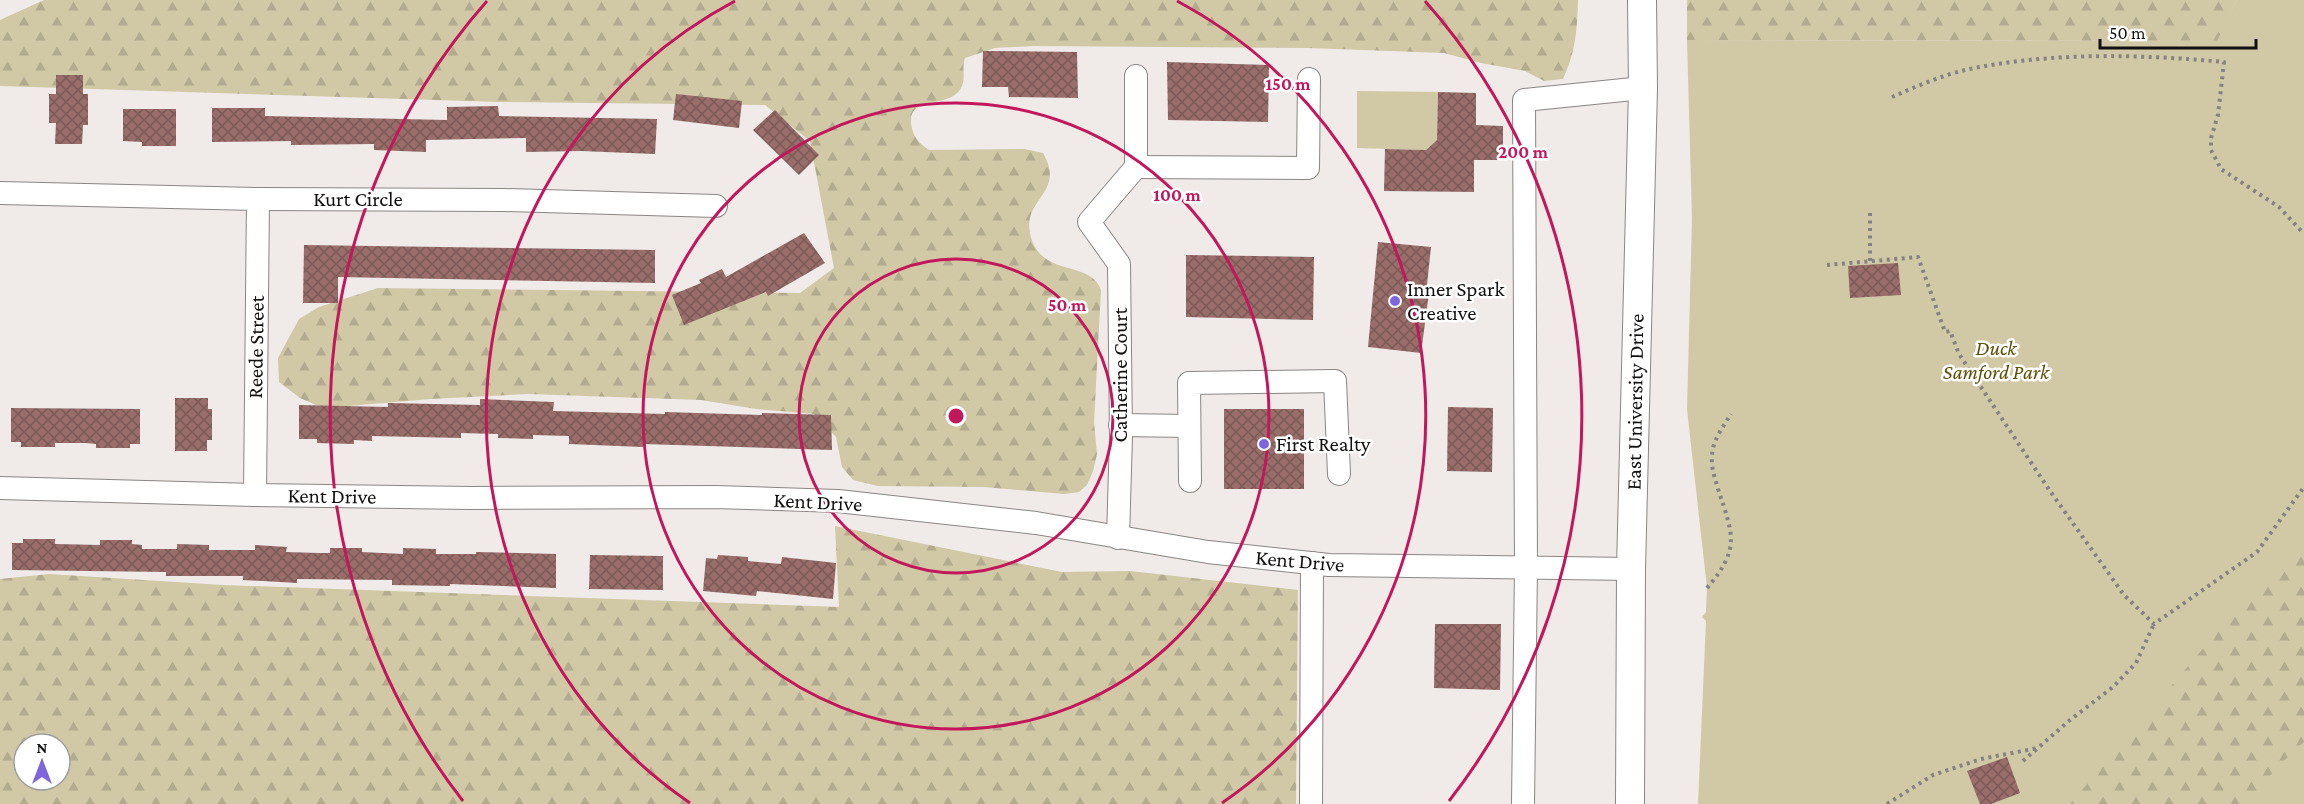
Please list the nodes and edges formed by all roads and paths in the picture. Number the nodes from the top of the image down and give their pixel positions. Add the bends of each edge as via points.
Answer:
1 (1642, 0) edge
2 (1136, 76) dead end
3 (1309, 79) dead end
4 (1643, 88) junction
5 (1892, 97) dead end
6 (1136, 167) junction
7 (0, 193) edge
8 (258, 199) junction
9 (716, 206) dead end
10 (1870, 210) dead end
11 (2304, 234) edge
12 (1870, 261) junction
13 (1827, 265) dead end
14 (1731, 414) dead end
15 (1120, 425) junction
16 (1189, 426) junction
17 (1339, 474) dead end
18 (1190, 481) dead end
19 (0, 488) edge
20 (2304, 488) edge
21 (255, 495) junction
22 (1118, 538) junction
23 (1312, 563) junction
24 (1526, 567) junction
25 (1631, 569) junction
26 (1707, 588) dead end
27 (2154, 624) junction
28 (2038, 748) junction
29 (2023, 761) dead end
30 (1311, 804) edge
31 (1523, 804) edge
32 (1630, 804) edge
33 (1887, 804) edge

1 - 4 main road, East University Drive
2 - 6 street
3 - 6 street via 1308,168
4 - 24 street via 1524,100
4 - 25 main road, East University Drive
5 - 11 path via 1963,71 2021,60 2150,57 2224,62 2218,115 2211,138 2215,160 2221,169 2278,207
6 - 15 street, Catherine Court via 1089,222 1119,264
7 - 8 street, Kurt Circle
8 - 9 street, Kurt Circle
8 - 21 street, Reede Street
10 - 12 path
12 - 13 path
12 - 27 path via 1918,257 1945,332 1950,331 1959,354 2124,595
14 - 26 path via 1716,439 1712,471 1732,540 1723,569
15 - 16 street
15 - 22 street, Catherine Court
16 - 17 street via 1189,383 1335,381
16 - 18 street
19 - 21 street, Kent Drive
20 - 27 path via 2257,552
21 - 22 street, Kent Drive via 838,501 1036,523
22 - 23 street, Kent Drive
23 - 24 street, Kent Drive
23 - 30 street
24 - 25 street, Kent Drive
24 - 31 street
25 - 32 main road, East University Drive
27 - 28 path via 2136,663 2113,687
28 - 29 path
28 - 33 path via 1981,759 1933,775

